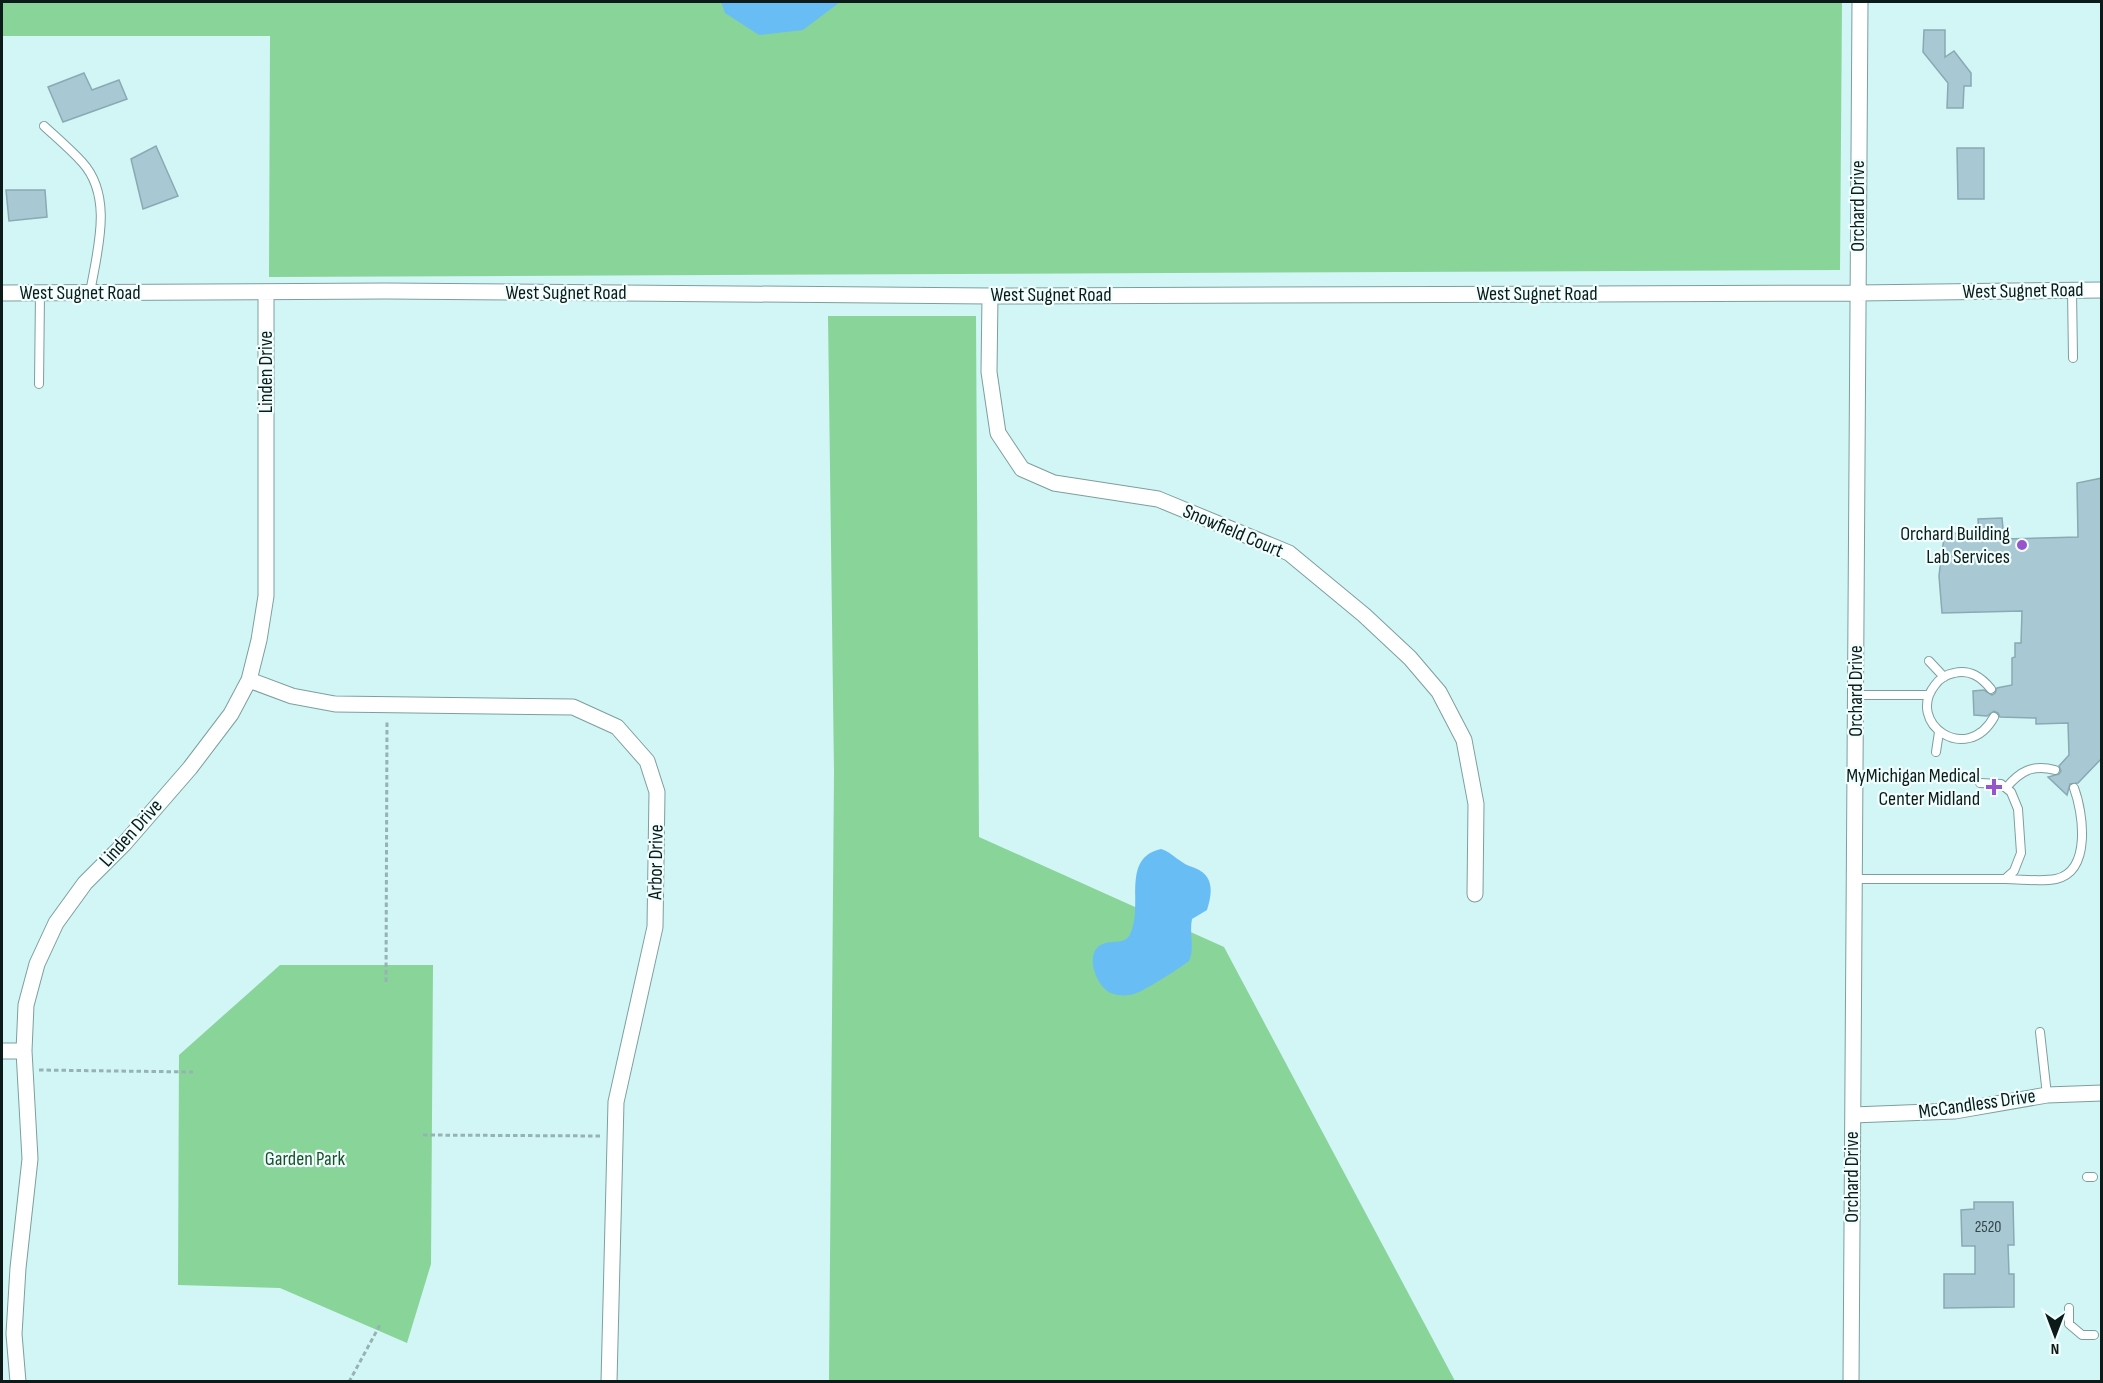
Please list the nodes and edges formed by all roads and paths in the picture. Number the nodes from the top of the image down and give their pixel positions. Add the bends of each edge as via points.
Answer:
1 (1860, 2) edge
2 (44, 126) dead end
3 (2102, 290) edge
4 (2072, 291) junction
5 (2, 293) edge
6 (40, 293) junction
7 (90, 293) junction
8 (266, 293) junction
9 (1858, 293) junction
10 (990, 296) junction
11 (2073, 358) dead end
12 (39, 384) dead end
13 (1929, 661) dead end
14 (1944, 677) junction
15 (249, 680) junction
16 (1991, 688) dead end
17 (1856, 695) junction
18 (1929, 695) junction
19 (387, 704) junction
20 (1994, 717) dead end
21 (1939, 732) junction
22 (1936, 752) dead end
23 (2055, 770) dead end
24 (1980, 783) dead end
25 (2006, 788) junction
26 (2074, 788) dead end
27 (1854, 879) junction
28 (2005, 879) junction
29 (1475, 894) dead end
30 (386, 982) dead end
31 (2040, 1032) dead end
32 (2, 1051) edge
33 (24, 1051) junction
34 (25, 1071) junction
35 (193, 1072) dead end
36 (2102, 1093) edge
37 (2047, 1095) junction
38 (1853, 1115) junction
39 (423, 1135) dead end
40 (615, 1136) junction
41 (2069, 1308) dead end
42 (381, 1323) dead end
43 (2094, 1335) dead end
44 (18, 1382) edge
45 (350, 1382) edge
46 (609, 1382) edge
47 (1851, 1382) edge

1 - 9 street, Orchard Drive
2 - 7 lane via 83,163 101,201
3 - 4 street, West Sugnet Road
4 - 9 street, West Sugnet Road
4 - 11 lane
5 - 6 street, West Sugnet Road
6 - 7 street, West Sugnet Road
6 - 12 lane
7 - 8 street, West Sugnet Road
8 - 10 street, West Sugnet Road
8 - 15 street, Linden Drive via 266,596
9 - 10 street, West Sugnet Road
9 - 17 street, Orchard Drive
10 - 29 street, Snowfield Court via 989,372 998,433 1022,469 1054,483 1158,499 1288,553 1364,615 1439,692 1464,740 1476,804
13 - 14 lane
14 - 16 lane via 1964,672 1984,680
14 - 18 lane
15 - 19 street, Arbor Drive via 292,696 335,704
15 - 33 street, Linden Drive via 231,714 190,768 85,883 56,923 37,964 26,1005
17 - 18 lane
17 - 27 street, Orchard Drive
18 - 21 lane via 1929,715
19 - 30 path
19 - 40 street, Arbor Drive via 573,707 617,727 647,761 657,792 655,927 616,1102
20 - 21 lane via 1981,734 1970,738 1959,740
21 - 22 lane
23 - 25 lane via 2028,768
24 - 25 lane
25 - 28 lane via 2018,809 2021,853 2014,872
26 - 28 lane via 2081,837 2076,866 2056,879
27 - 28 lane
27 - 38 street, Orchard Drive
31 - 37 lane
32 - 33 street
33 - 34 street, Linden Drive
34 - 35 path
34 - 44 street, Linden Drive via 30,1159 14,1334
36 - 37 street, McCandless Drive
37 - 38 street, McCandless Drive via 1955,1111
38 - 47 street, Orchard Drive
39 - 40 path
40 - 46 street, Arbor Drive
41 - 43 lane via 2069,1324 2082,1335
42 - 45 path

